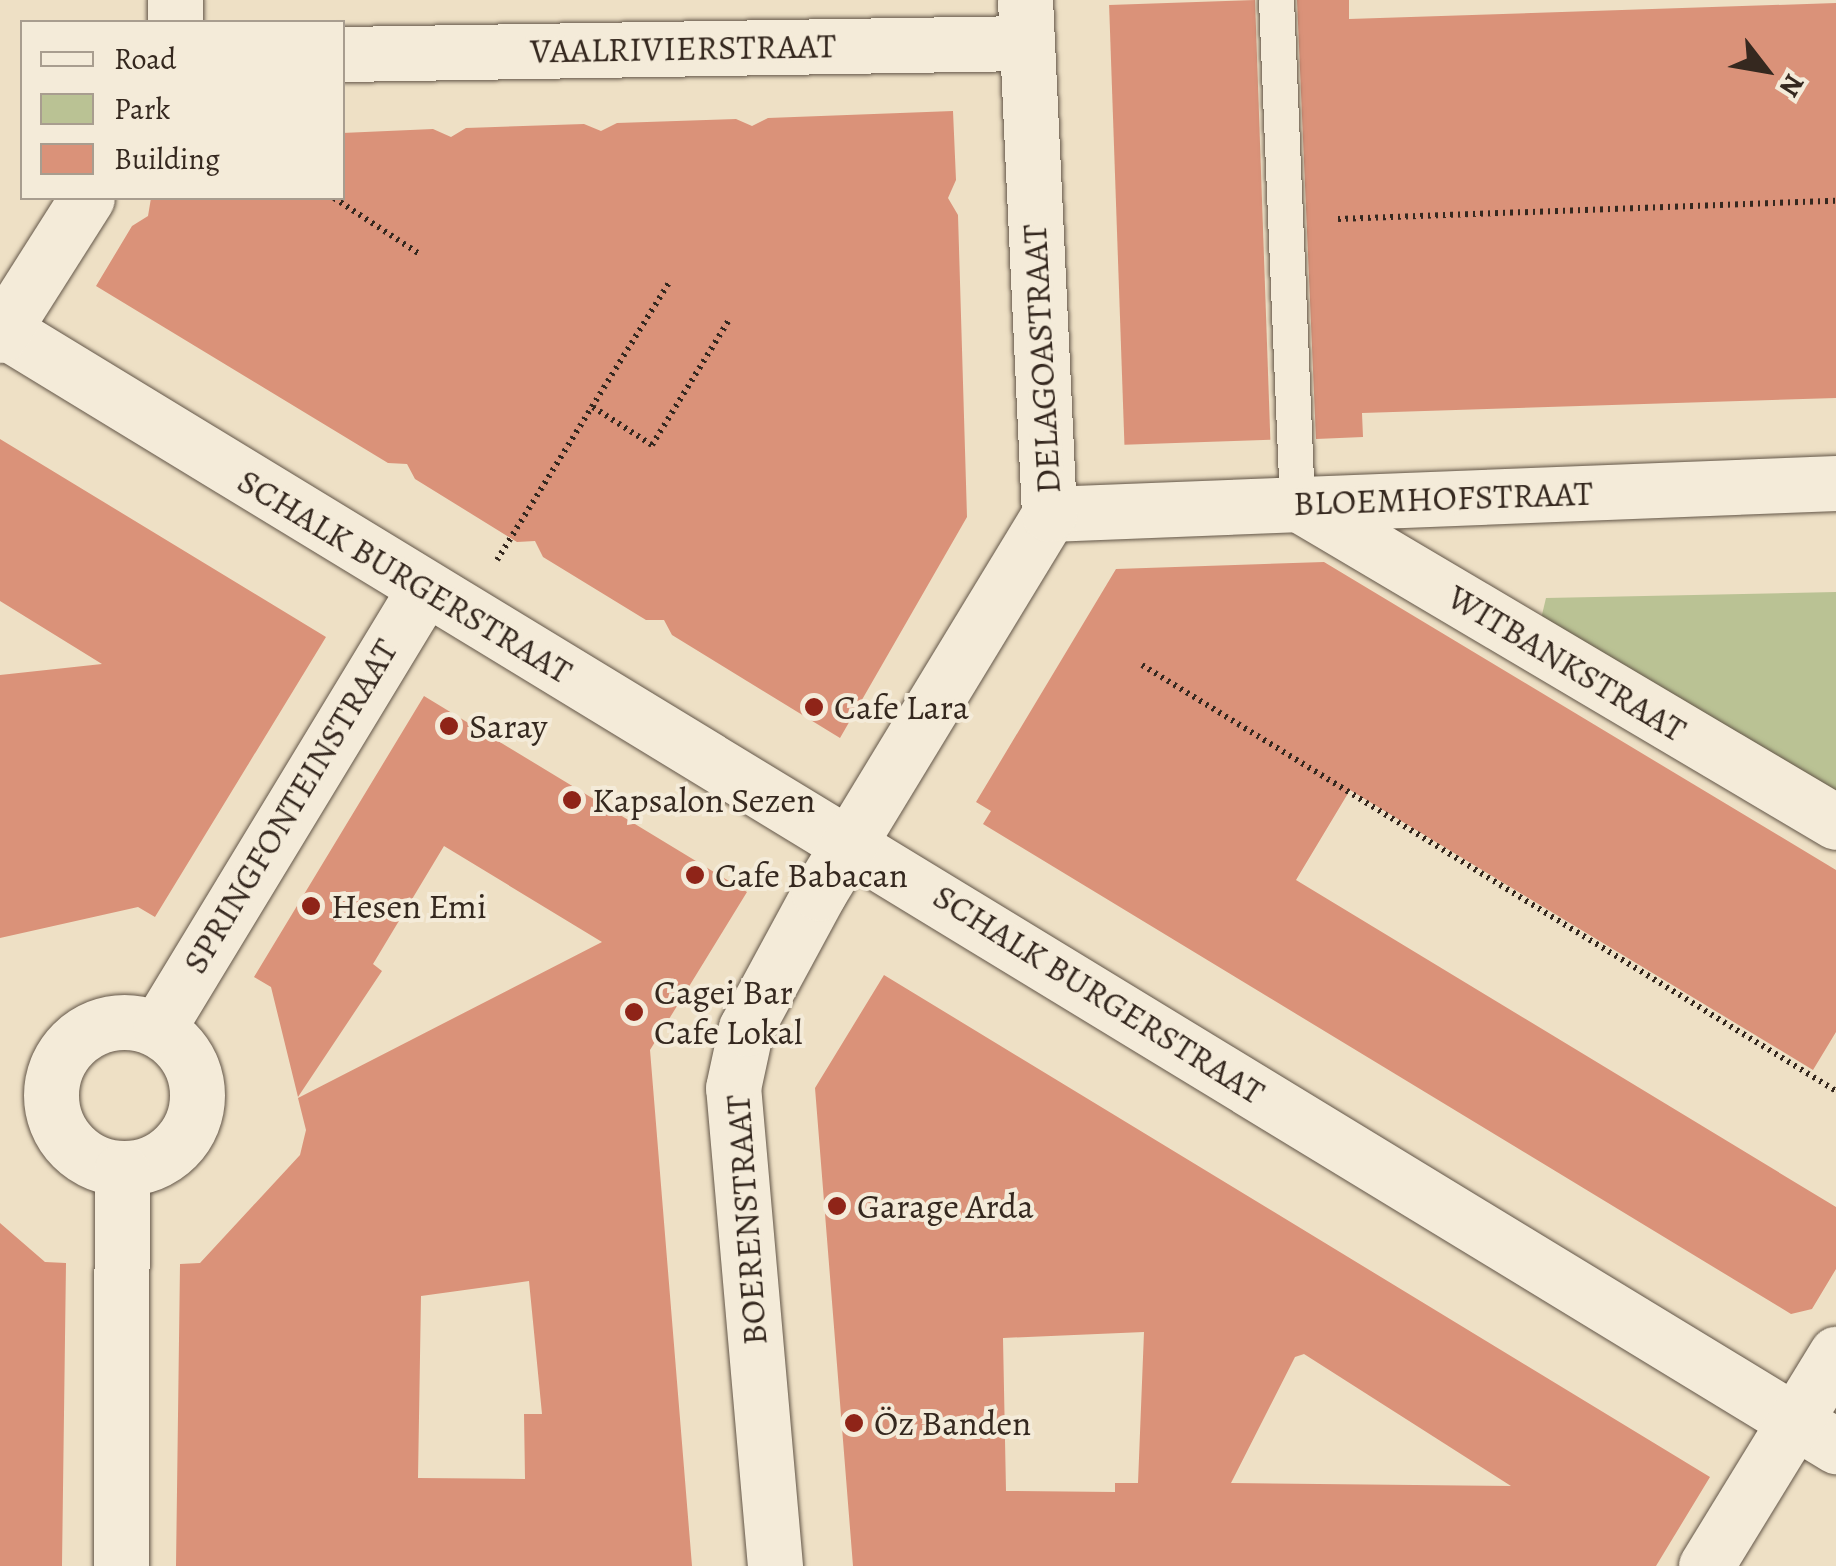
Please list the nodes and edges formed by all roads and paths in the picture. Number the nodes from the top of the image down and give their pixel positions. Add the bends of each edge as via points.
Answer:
1 (1276, 0) edge
2 (1024, 22) edge
3 (345, 54) edge
4 (87, 200) edge
5 (337, 200) edge
6 (1836, 201) edge
7 (1290, 221) junction
8 (421, 255) dead end
9 (670, 281) dead end
10 (730, 318) dead end
11 (1, 331) edge
12 (592, 407) junction
13 (1836, 483) edge
14 (1297, 503) junction
15 (1049, 514) junction
16 (444, 602) junction
17 (1142, 665) dead end
18 (1836, 822) edge
19 (848, 840) junction
20 (160, 1025) junction
21 (1836, 1091) edge
22 (122, 1171) junction
23 (1836, 1354) edge
24 (1816, 1434) edge
25 (120, 1566) edge
26 (775, 1566) edge
27 (1706, 1566) edge

1 - 7 lane
2 - 3 street, VAALRIVIERSTRAAT
2 - 15 street, DELAGOASTRAAT
4 - 11 street
5 - 8 path
6 - 7 path
7 - 14 lane
9 - 12 path
10 - 12 path via 652,445
11 - 16 street, SCHALK BURGERSTRAAT
12 - 16 path
13 - 14 street, BLOEMHOFSTRAAT
14 - 15 street, BLOEMHOFSTRAAT
14 - 18 street, WITBANKSTRAAT
15 - 19 street, DELAGOASTRAAT
16 - 19 street, SCHALK BURGERSTRAAT
16 - 20 street, SPRINGFONTEINSTRAAT
17 - 21 path
19 - 24 street, SCHALK BURGERSTRAAT
19 - 26 street, BOERENSTRAAT via 746,1028 734,1088
20 - 22 street via 190,1057 200,1100 180,1138 154,1160
20 - 22 street via 107,1021 66,1050 50,1084 54,1128 85,1159
22 - 25 street
23 - 24 street
24 - 27 street

